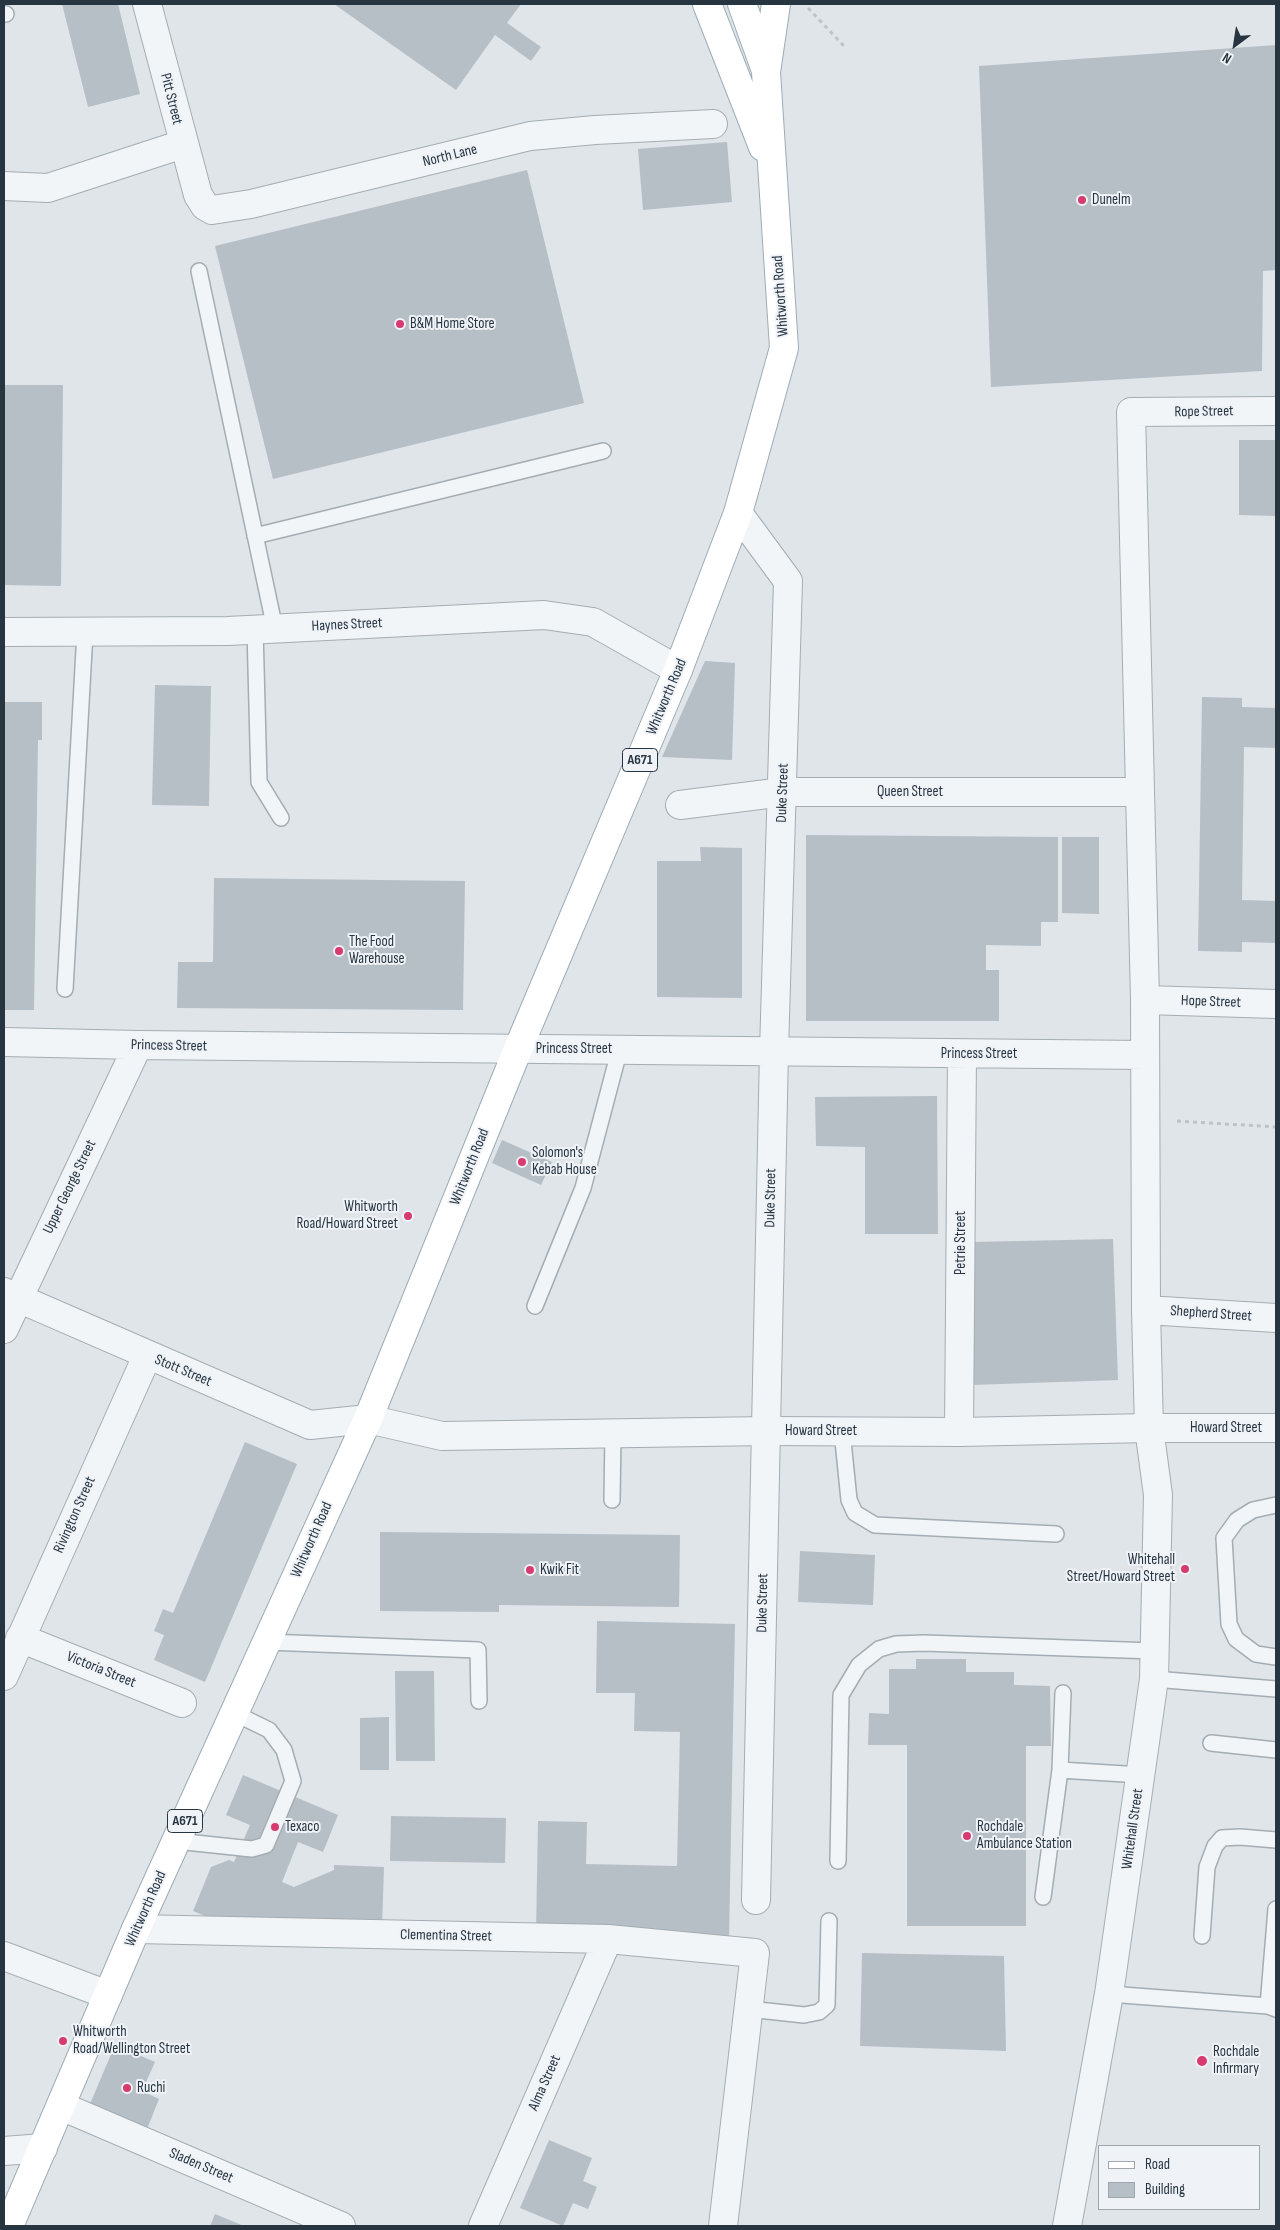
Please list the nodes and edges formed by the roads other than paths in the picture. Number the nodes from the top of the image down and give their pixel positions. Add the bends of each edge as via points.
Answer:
1 (147, 4) edge
2 (707, 4) edge
3 (742, 4) edge
4 (776, 4) edge
5 (766, 72) junction
6 (713, 124) dead end
7 (183, 144) junction
8 (773, 172) junction
9 (4, 186) edge
10 (198, 195) joint
11 (199, 271) dead end
12 (1276, 411) edge
13 (1132, 412) joint
14 (603, 451) dead end
15 (738, 513) junction
16 (255, 536) junction
17 (265, 629) junction
18 (4, 632) edge
19 (85, 632) junction
20 (678, 670) junction
21 (783, 792) junction
22 (1140, 792) junction
23 (680, 805) dead end
24 (281, 818) dead end
25 (65, 988) dead end
26 (1145, 1000) junction
27 (1276, 1004) edge
28 (4, 1042) edge
29 (138, 1045) junction
30 (620, 1048) junction
31 (518, 1049) junction
32 (774, 1051) junction
33 (962, 1054) junction
34 (1145, 1055) junction
35 (10, 1295) edge
36 (535, 1306) dead end
37 (1146, 1310) junction
38 (1276, 1318) edge
39 (4, 1329) edge
40 (147, 1356) junction
41 (368, 1419) junction
42 (1149, 1428) junction
43 (1276, 1428) edge
44 (767, 1431) junction
45 (842, 1431) junction
46 (959, 1432) junction
47 (613, 1433) junction
48 (612, 1500) dead end
49 (1276, 1505) edge
50 (1056, 1534) dead end
51 (20, 1638) junction
52 (266, 1642) junction
53 (1154, 1651) junction
54 (1276, 1657) edge
55 (4, 1676) edge
56 (1154, 1679) junction
57 (1276, 1689) edge
58 (1062, 1693) dead end
59 (479, 1701) dead end
60 (182, 1703) dead end
61 (234, 1713) junction
62 (1211, 1743) dead end
63 (1276, 1750) edge
64 (1060, 1770) junction
65 (1141, 1775) junction
66 (1276, 1840) edge
67 (176, 1841) junction
68 (838, 1861) dead end
69 (1043, 1897) dead end
70 (756, 1900) dead end
71 (1276, 1909) edge
72 (829, 1921) dead end
73 (136, 1929) junction
74 (1202, 1936) dead end
75 (608, 1939) junction
76 (4, 1956) edge
77 (1109, 1994) junction
78 (108, 1995) junction
79 (1272, 2008) edge
80 (748, 2009) junction
81 (61, 2106) junction
82 (43, 2148) junction
83 (4, 2151) edge
84 (9, 2226) edge
85 (341, 2226) edge
86 (483, 2226) edge
87 (723, 2226) edge
88 (1067, 2226) edge

1 - 7 street, Pitt Street
2 - 8 main road
3 - 5 main road, Whitworth Road / A671
4 - 5 main road, Whitworth Road / A671
5 - 8 main road, Whitworth Road / A671
6 - 10 street, North Lane via 530,136 223,210 205,206
7 - 9 street via 48,188
7 - 10 street, Pitt Street
8 - 15 main road, Whitworth Road / A671 via 784,348
11 - 16 lane
12 - 13 street, Rope Street
13 - 22 street, Whitehall Street
14 - 16 lane
15 - 20 main road, Whitworth Road / A671
15 - 21 street, Duke Street via 788,581
16 - 17 lane
17 - 19 street, Haynes Street
17 - 20 street, Haynes Street via 544,616 593,622
17 - 24 lane via 259,782
18 - 19 street, Haynes Street
19 - 25 lane
20 - 31 main road, Whitworth Road / A671
21 - 22 street, Queen Street
21 - 23 street, Queen Street
21 - 32 street, Duke Street
22 - 26 street, Whitehall Street
26 - 27 street, Hope Street
26 - 34 street, Whitehall Street
28 - 29 street, Princess Street
29 - 31 street, Princess Street
29 - 35 street, Upper George Street
30 - 31 street, Princess Street
30 - 32 street, Princess Street
30 - 36 lane via 583,1188
31 - 41 main road, Whitworth Road / A671
32 - 33 street, Princess Street
32 - 44 street, Duke Street
33 - 34 street, Princess Street
33 - 46 street, Petrie Street
34 - 37 street, Whitehall Street
35 - 39 street, Upper George Street
35 - 40 street, Stott Street
37 - 38 street, Shepherd Street
37 - 42 street, Whitehall Street
40 - 41 street, Stott Street via 310,1425
40 - 51 street, Rivington Street
41 - 47 street, Howard Street via 442,1436
41 - 52 main road, Whitworth Road / A671
42 - 43 street, Howard Street
42 - 46 street, Howard Street
42 - 53 street, Whitehall Street via 1158,1495
44 - 45 street, Howard Street
44 - 47 street, Howard Street
44 - 70 street, Duke Street
45 - 46 street, Howard Street
45 - 50 lane via 849,1500 855,1513 875,1525
47 - 48 lane
49 - 54 lane via 1253,1510 1237,1520 1224,1538 1229,1624 1236,1639 1256,1654
51 - 55 street, Rivington Street
51 - 60 street, Victoria Street
52 - 59 lane via 478,1650
52 - 61 main road, Whitworth Road / A671
53 - 56 street, Whitehall Street
53 - 68 lane via 924,1643 896,1644 879,1649 859,1666 841,1695
56 - 57 lane
56 - 65 street, Whitehall Street
58 - 64 lane
61 - 67 main road, Whitworth Road / A671
61 - 67 lane via 269,1730 284,1750 292,1781 266,1845 252,1849
62 - 63 lane
64 - 65 lane
64 - 69 lane
65 - 77 street, Whitehall Street
66 - 74 lane via 1222,1838 1215,1846 1207,1867
67 - 73 main road, Whitworth Road / A671
71 - 79 lane
72 - 80 lane via 827,2005 819,2012 804,2015
73 - 75 street, Clementina Street
73 - 78 main road, Whitworth Road / A671
75 - 80 street, Clementina Street via 755,1954
75 - 86 street, Alma Street
76 - 78 street
77 - 79 lane
77 - 88 street, Whitehall Street
78 - 81 main road, Whitworth Road / A671
80 - 87 street
81 - 82 main road, Whitworth Road / A671
81 - 85 street, Sladen Street
82 - 83 street
82 - 84 main road, Whitworth Road / A671

